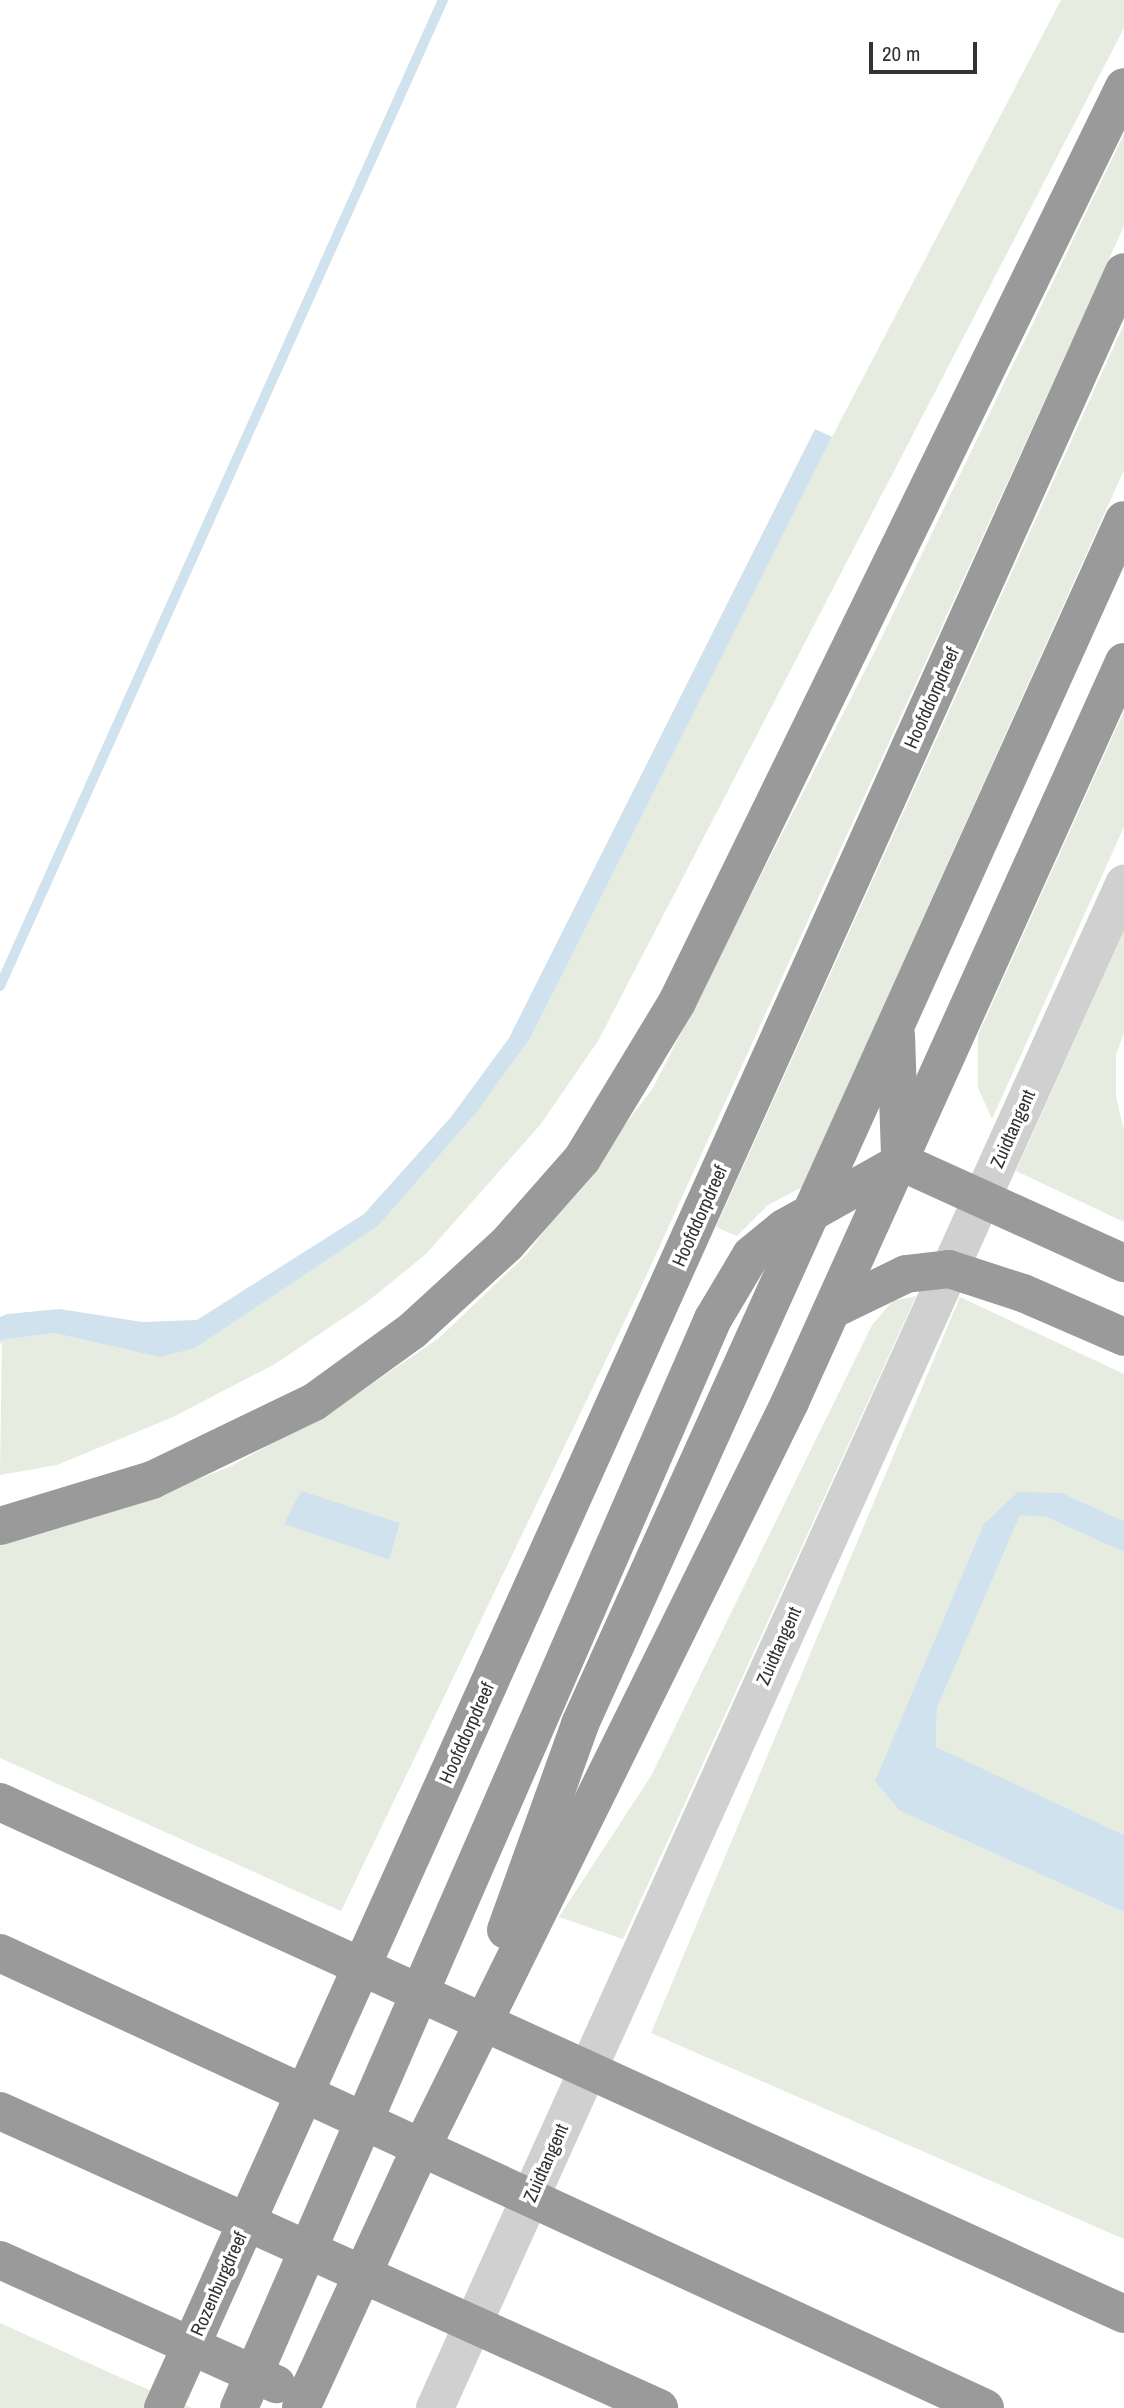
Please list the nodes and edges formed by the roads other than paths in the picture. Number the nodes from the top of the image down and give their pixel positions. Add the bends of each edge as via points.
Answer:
1 (1124, 87) edge
2 (1124, 272) edge
3 (1124, 520) edge
4 (1124, 662) edge
5 (1124, 884) edge
6 (896, 1027) junction
7 (901, 1162) junction
8 (982, 1199) junction
9 (811, 1213) junction
10 (1124, 1263) edge
11 (948, 1269) junction
12 (832, 1310) junction
13 (1124, 1337) edge
14 (0, 1526) edge
15 (0, 1802) edge
16 (527, 1910) junction
17 (0, 1953) edge
18 (0, 2111) edge
19 (275, 2159) joint
20 (0, 2260) edge
21 (1124, 2314) edge
22 (163, 2408) edge
23 (239, 2408) edge
24 (300, 2408) edge
25 (329, 2408) edge
26 (435, 2408) edge
27 (659, 2408) edge
28 (985, 2408) edge

1 - 14 highway via 677,1002 582,1159 507,1244 413,1330 314,1402 152,1480
2 - 19 highway, Hoofddorpdreef
3 - 6 highway
4 - 7 highway
5 - 8 lane, Zuidtangent
6 - 7 highway
6 - 9 highway
7 - 8 highway
7 - 9 highway
7 - 12 highway
8 - 10 highway
8 - 11 lane, Zuidtangent
9 - 16 highway via 580,1724
9 - 23 highway via 751,1255 713,1319
11 - 12 highway via 906,1274
11 - 13 highway via 1023,1293
11 - 26 lane, Zuidtangent
12 - 16 highway
15 - 21 highway
16 - 24 highway
17 - 28 highway
18 - 27 highway
19 - 22 highway, Rozenburgdreef
20 - 25 highway

